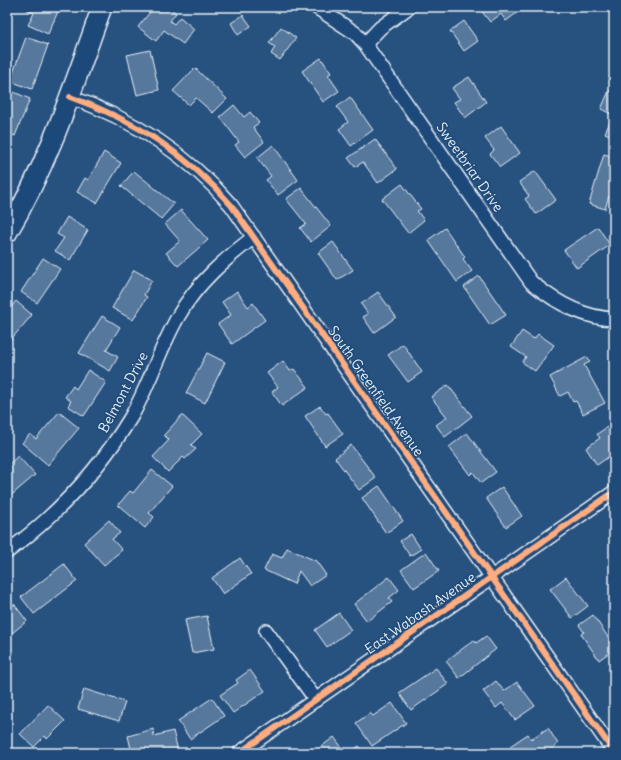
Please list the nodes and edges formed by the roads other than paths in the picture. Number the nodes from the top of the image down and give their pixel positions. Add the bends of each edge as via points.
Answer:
1 (102, 7) edge
2 (316, 7) edge
3 (409, 7) edge
4 (364, 44) junction
5 (70, 97) junction
6 (7, 233) edge
7 (254, 237) junction
8 (614, 319) edge
9 (614, 492) edge
10 (7, 552) edge
11 (491, 577) junction
12 (266, 631) dead end
13 (316, 700) junction
14 (614, 752) edge
15 (239, 753) edge

1 - 5 street
2 - 4 street, Sweetbriar Drive via 355,33
3 - 4 street via 380,28
4 - 8 street, Sweetbriar Drive via 531,282 560,304 579,312
5 - 6 street via 46,159
5 - 7 street, South Greenfield Avenue via 120,117 179,154 217,189
7 - 10 street, Belmont Drive via 211,273 194,291 178,316 132,415 92,473 68,500
7 - 11 street, South Greenfield Avenue
9 - 11 street, East Wabash Avenue
11 - 13 street, East Wabash Avenue
11 - 14 street, South Greenfield Avenue
12 - 13 street
13 - 15 street, East Wabash Avenue

